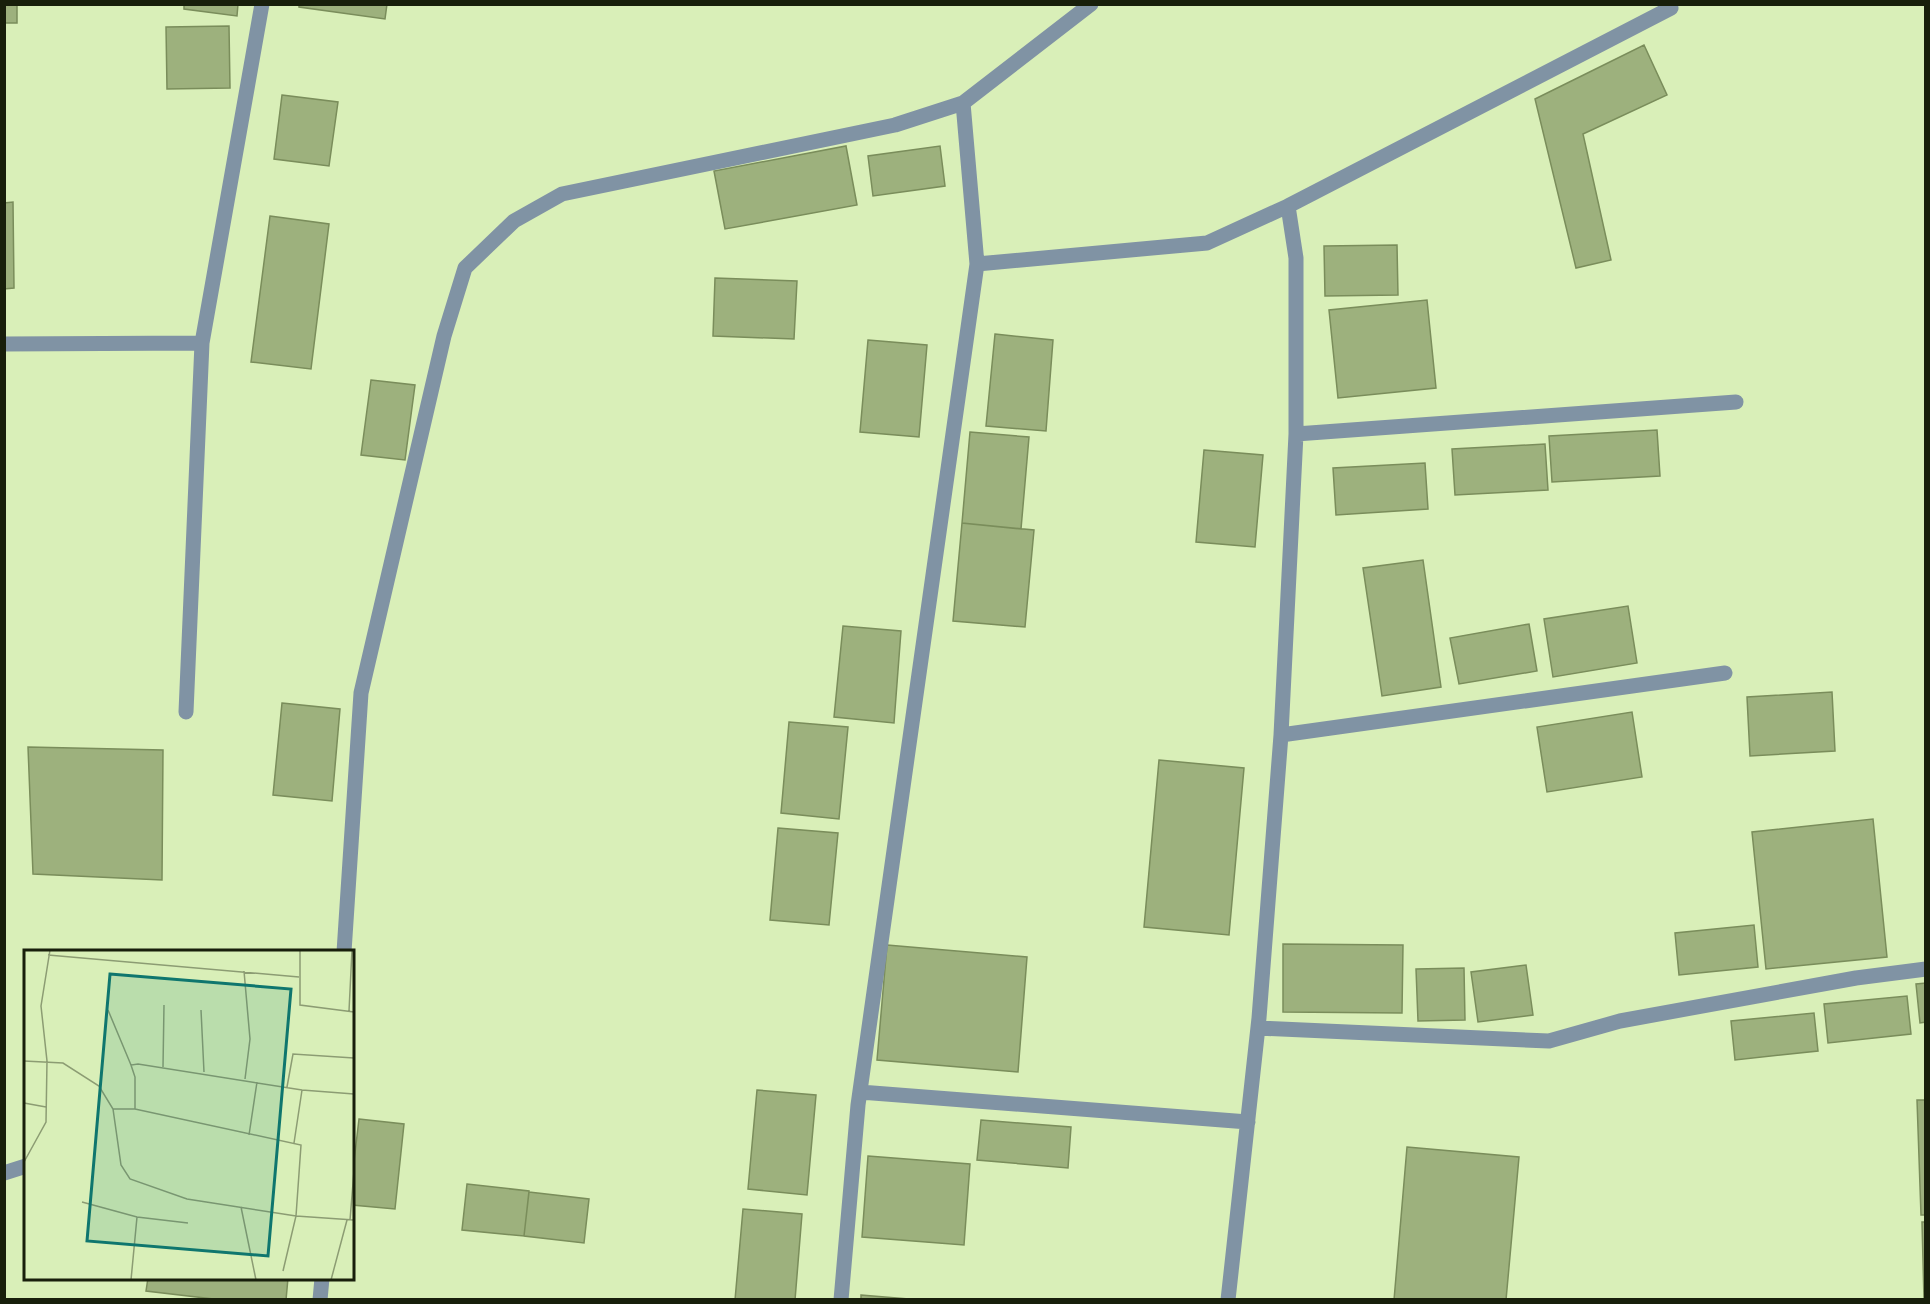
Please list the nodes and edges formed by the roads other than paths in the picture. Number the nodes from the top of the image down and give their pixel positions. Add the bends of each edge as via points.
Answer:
1 (262, 4) edge
2 (1091, 4) edge
3 (1671, 8) dead end
4 (963, 102) junction
5 (1288, 207) junction
6 (977, 264) junction
7 (202, 343) junction
8 (4, 344) edge
9 (1736, 402) dead end
10 (1296, 434) junction
11 (1725, 673) dead end
12 (186, 712) dead end
13 (1281, 735) junction
14 (344, 950) edge
15 (1926, 969) edge
16 (1258, 1028) junction
17 (860, 1092) junction
18 (1248, 1122) junction
19 (24, 1167) edge
20 (4, 1173) edge
21 (322, 1280) edge
22 (320, 1299) edge
23 (841, 1299) edge
24 (1228, 1299) edge

1 - 7 street
2 - 4 street
3 - 5 street
4 - 6 street
4 - 14 street via 895,125 562,194 514,221 465,268 444,336 361,693
5 - 6 street via 1207,243
5 - 10 street via 1296,258
6 - 17 street
7 - 8 street
7 - 12 street
9 - 10 street
10 - 13 street
11 - 13 street
13 - 16 street
15 - 16 street via 1620,1021 1549,1041
16 - 18 street
17 - 18 street
17 - 23 street
18 - 24 street
19 - 20 street
21 - 22 street

